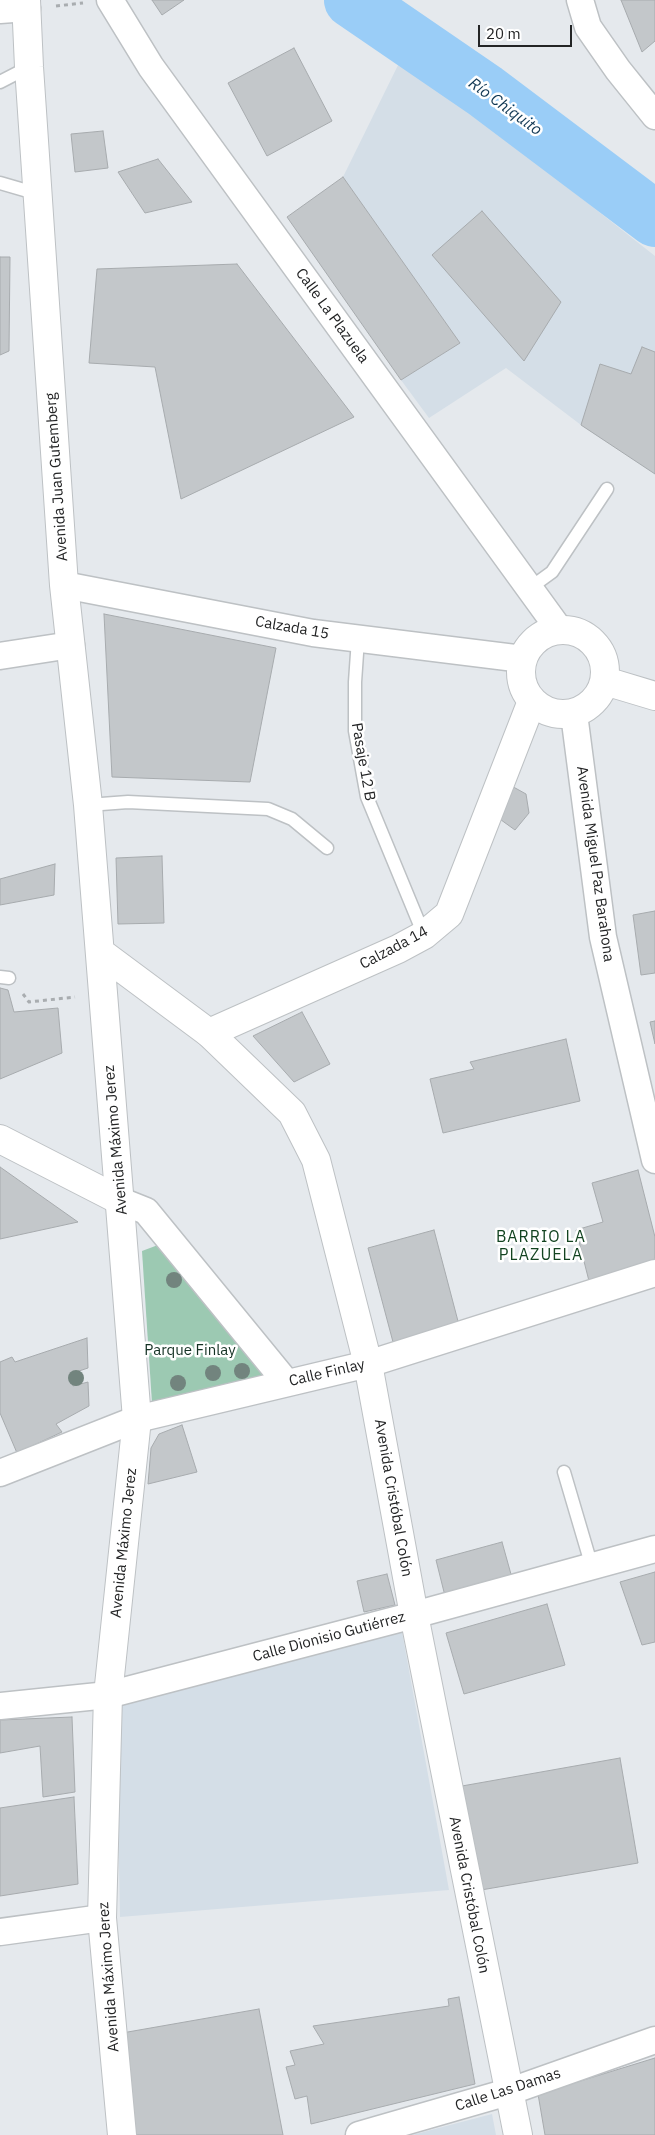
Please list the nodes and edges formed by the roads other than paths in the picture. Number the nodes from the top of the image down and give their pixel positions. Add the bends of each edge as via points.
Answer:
1 (110, 0) edge
2 (580, 0) edge
3 (27, 4) edge
4 (0, 10) edge
5 (29, 67) junction
6 (0, 82) edge
7 (655, 116) edge
8 (0, 183) edge
9 (39, 194) junction
10 (607, 489) dead end
11 (64, 585) junction
12 (530, 588) junction
13 (559, 629) junction
14 (358, 639) junction
15 (71, 645) junction
16 (0, 656) edge
17 (523, 659) junction
18 (605, 681) junction
19 (655, 696) edge
20 (532, 701) junction
21 (574, 714) junction
22 (88, 805) junction
23 (327, 848) dead end
24 (424, 935) junction
25 (100, 952) junction
26 (208, 1033) junction
27 (0, 1139) edge
28 (655, 1160) edge
29 (121, 1201) junction
30 (655, 1272) edge
31 (368, 1364) junction
32 (286, 1382) junction
33 (137, 1419) junction
34 (564, 1472) dead end
35 (0, 1473) edge
36 (655, 1549) edge
37 (592, 1567) junction
38 (414, 1616) junction
39 (108, 1695) junction
40 (0, 1706) edge
41 (102, 1918) junction
42 (0, 1932) edge
43 (655, 2040) edge
44 (508, 2092) junction
45 (122, 2135) edge
46 (359, 2135) edge
47 (518, 2135) edge

1 - 12 street, Calle La Plazuela via 151,67
2 - 7 street via 588,27
3 - 4 street
3 - 5 main road, Avenida Juan Gutemberg
5 - 6 lane
5 - 9 main road, Avenida Juan Gutemberg
8 - 9 lane
9 - 11 main road, Avenida Juan Gutemberg
10 - 12 lane via 552,572
11 - 14 street, Calzada 15
11 - 15 main road, Avenida Juan Gutemberg
12 - 13 street, Calle La Plazuela
13 - 17 main road via 534,640
13 - 18 main road via 585,635 595,644 606,667
14 - 17 street, Calzada 15
14 - 24 lane, Pasaje 12 B via 356,731 367,797
15 - 16 street
15 - 22 main road, Avenida Juan Gutemberg
17 - 20 main road via 521,678
18 - 19 main road
18 - 21 main road via 594,702
20 - 21 main road via 552,714
20 - 24 main road, Calzada 14 via 449,914
21 - 28 street, Avenida Miguel Paz Barahona via 604,937
22 - 23 lane via 128,802 268,809 292,819
22 - 25 main road, Avenida Juan Gutemberg
24 - 26 main road, Calzada 14
25 - 26 main road, Avenida Cristóbal Colón
25 - 29 main road, Avenida Máximo Jerez
26 - 31 main road, Avenida Cristóbal Colón via 292,1113 316,1160
27 - 29 main road
29 - 32 street via 146,1211
29 - 33 main road, Avenida Máximo Jerez
30 - 31 street, Calle Finlay
31 - 32 street, Calle Finlay
31 - 38 main road, Avenida Cristóbal Colón
32 - 33 street, Calle Finlay
33 - 35 street, Calle Finlay
33 - 39 main road, Avenida Máximo Jerez
34 - 37 lane
36 - 37 street, Calle Dionisio Gutiérrez
37 - 38 street, Calle Dionisio Gutiérrez
38 - 39 street, Calle Dionisio Gutiérrez
38 - 44 main road, Avenida Cristóbal Colón
39 - 40 street, Calle Dionisio Gutiérrez
39 - 41 main road, Avenida Máximo Jerez
41 - 42 street
41 - 45 main road, Avenida Máximo Jerez
43 - 44 street, Calle Las Damas
44 - 46 street, Calle Las Damas
44 - 47 main road, Avenida Cristóbal Colón

